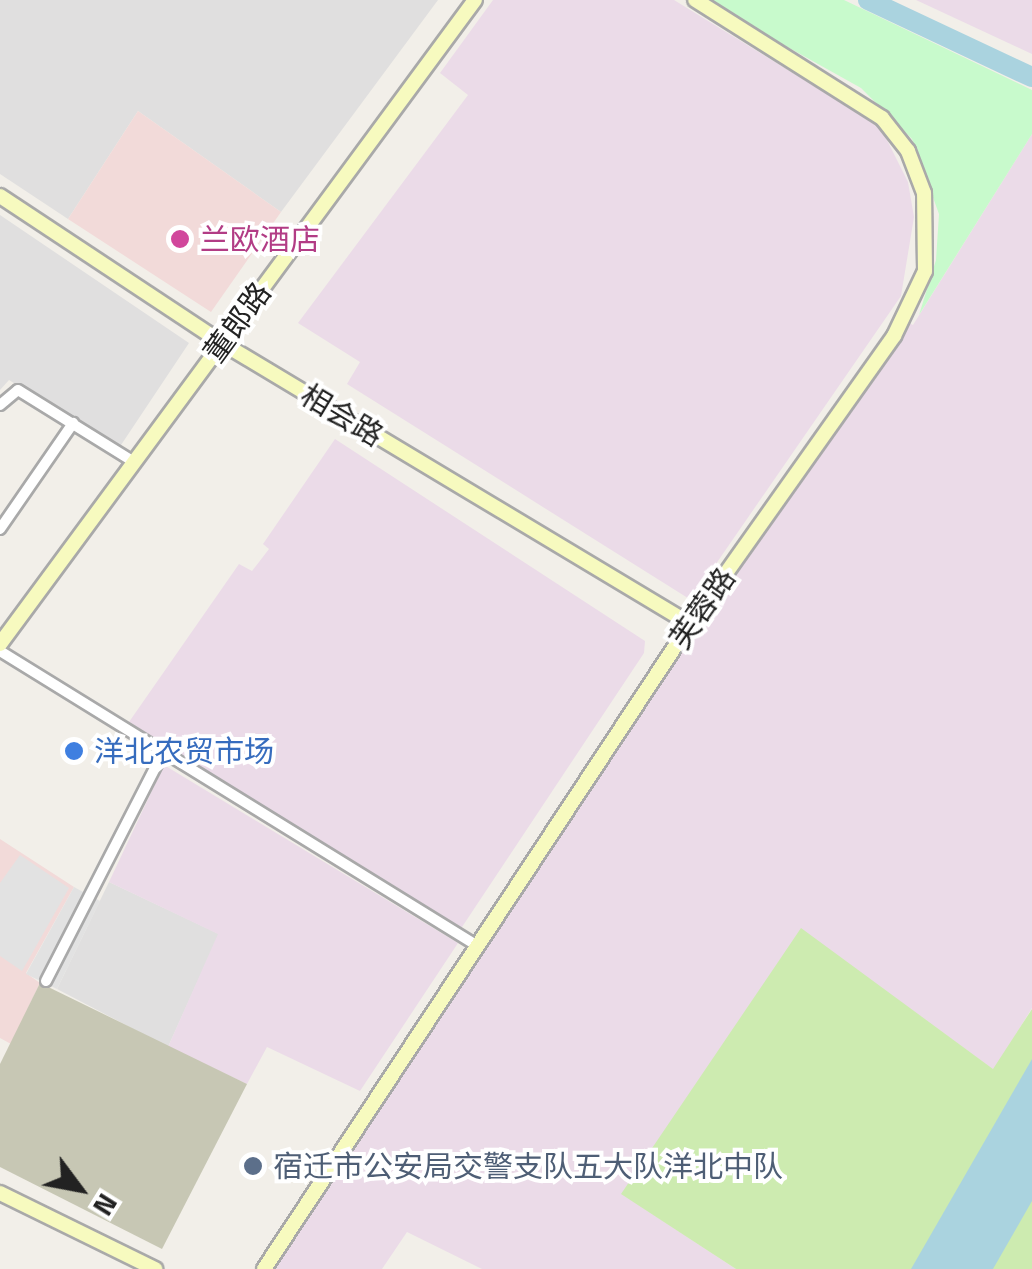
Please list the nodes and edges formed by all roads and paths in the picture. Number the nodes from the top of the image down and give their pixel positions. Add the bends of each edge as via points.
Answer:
1 (476, 0) edge
2 (695, 0) edge
3 (0, 196) edge
4 (222, 343) junction
5 (0, 405) edge
6 (73, 423) junction
7 (134, 462) junction
8 (0, 530) edge
9 (690, 624) junction
10 (0, 648) edge
11 (163, 752) junction
12 (476, 945) junction
13 (46, 981) dead end
14 (0, 1192) edge
15 (156, 1269) edge
16 (264, 1269) edge

1 - 4 street, 董郎路
2 - 9 street, 芙蓉路 via 882,118 908,152 924,194 928,235 925,271 906,318
3 - 4 street, 相会路
4 - 7 street, 董郎路
4 - 9 street, 相会路
5 - 6 street via 18,390
6 - 7 street
6 - 8 street
7 - 10 street, 董郎路
9 - 12 street, 芙蓉路
10 - 11 street
11 - 12 street
11 - 13 street
12 - 16 street, 芙蓉路
14 - 15 street

